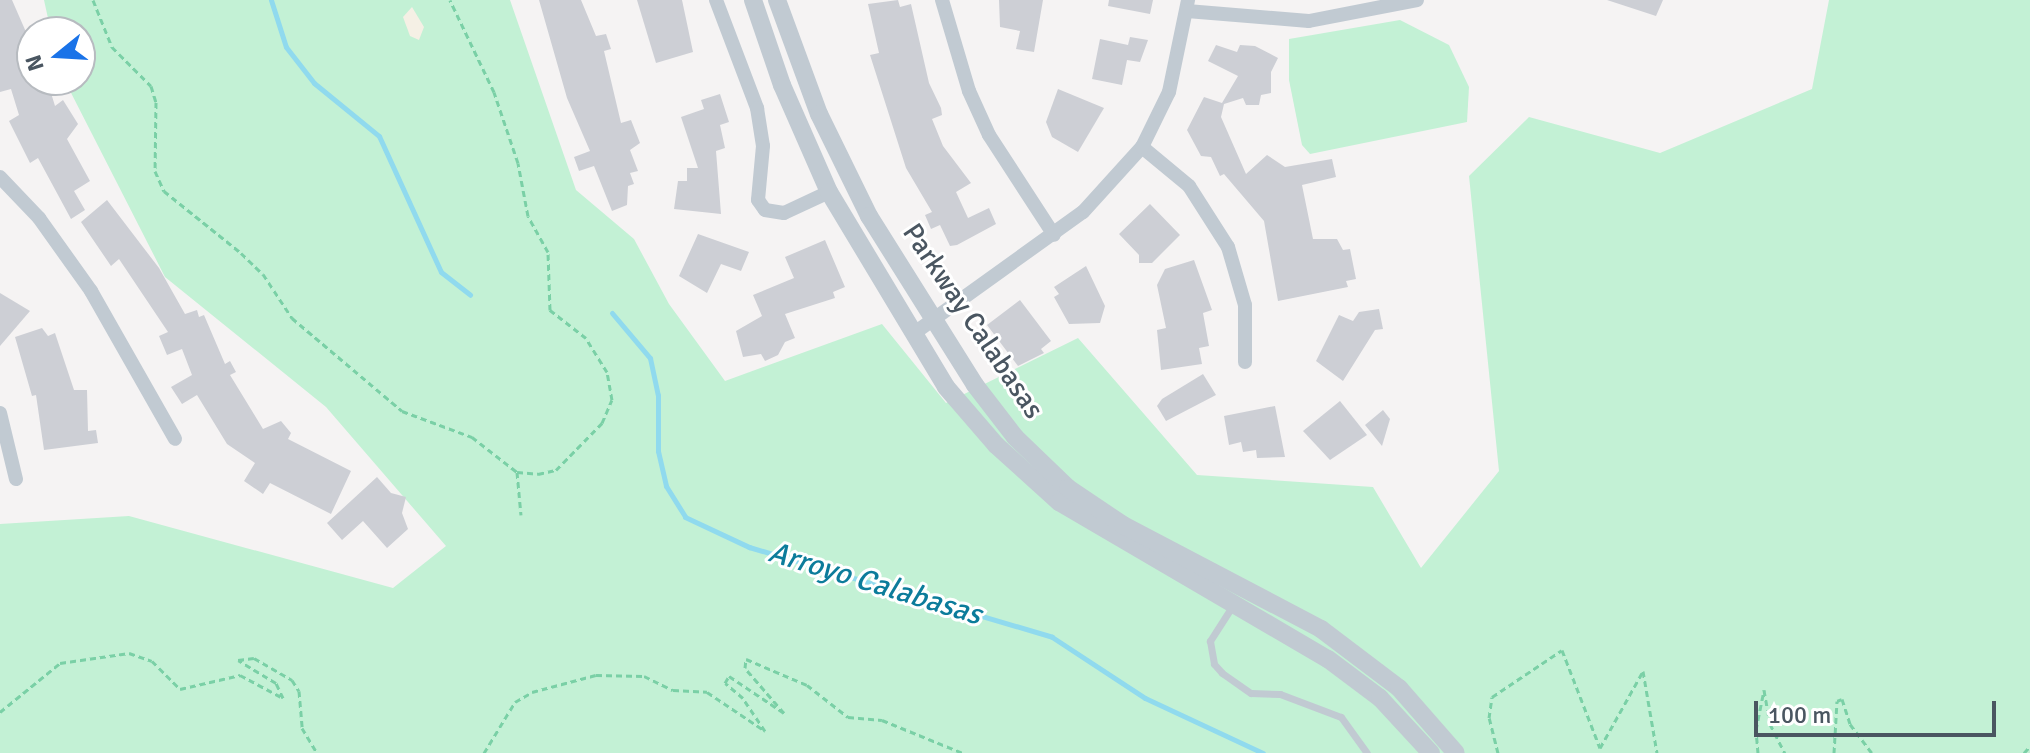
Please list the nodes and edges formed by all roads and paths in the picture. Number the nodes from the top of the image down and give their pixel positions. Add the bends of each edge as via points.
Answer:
1 (93, 0) edge
2 (450, 0) edge
3 (716, 0) edge
4 (753, 0) edge
5 (777, 0) edge
6 (942, 0) edge
7 (1417, 0) edge
8 (1356, 4) edge
9 (1188, 6) edge
10 (1142, 147) junction
11 (0, 177) edge
12 (851, 182) junction
13 (829, 192) junction
14 (1054, 235) junction
15 (932, 320) junction
16 (913, 334) junction
17 (1245, 362) dead end
18 (0, 413) edge
19 (175, 439) dead end
20 (517, 472) junction
21 (16, 479) dead end
22 (521, 515) dead end
23 (1234, 603) junction
24 (0, 712) edge
25 (2030, 746) edge
26 (317, 753) edge
27 (484, 753) edge
28 (963, 753) edge
29 (1367, 753) edge
30 (1431, 753) edge
31 (1456, 753) edge
32 (1498, 753) edge
33 (1657, 753) edge
34 (1758, 753) edge
35 (1785, 753) edge
36 (1834, 753) edge
37 (1872, 753) edge
38 (2024, 753) edge

1 - 20 path via 112,47 151,86 156,102 155,171 164,191 241,253 263,274 292,318 402,411 472,437
2 - 20 path via 494,92 518,163 528,216 548,252 550,310 595,348 612,400 595,433 556,470
3 - 13 street via 757,108 763,146 758,200 765,210 784,213
4 - 13 street, Parkway Calabasas via 782,85
5 - 12 street, Parkway Calabasas
6 - 14 street via 969,91 989,135
7 - 8 street
8 - 9 street via 1309,21
9 - 10 street via 1169,92
10 - 14 street via 1083,212
10 - 17 street via 1189,186 1228,247 1245,305
11 - 19 street via 39,218 98,301
12 - 13 street
12 - 15 street, Parkway Calabasas
13 - 16 street, Parkway Calabasas
14 - 15 street
15 - 16 street
15 - 31 street, Parkway Calabasas via 1015,437 1068,488 1123,525 1321,629 1399,688
16 - 23 street, Parkway Calabasas via 946,387 996,445 1059,502
18 - 21 street
20 - 22 path
23 - 29 lane via 1210,641 1214,664 1251,693 1280,694 1341,717
23 - 30 street, Parkway Calabasas via 1356,679
24 - 26 path via 60,663 129,653 152,661 180,689 240,675 283,698 276,683 238,660 254,658 292,680 299,691 302,728
25 - 38 path
27 - 28 path via 515,702 532,692 596,675 644,676 673,690 707,692 765,731 743,698 725,683 729,676 784,713 745,668 746,659 807,685 848,717 882,720
32 - 33 path via 1489,718 1492,697 1562,650 1600,748 1643,671
34 - 35 path via 1756,730 1764,690 1770,724
36 - 37 path via 1837,701 1842,699 1850,724

